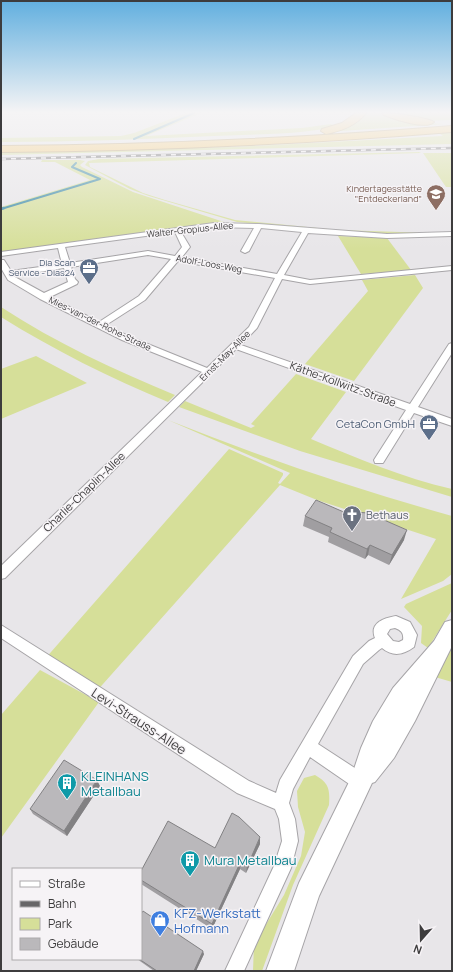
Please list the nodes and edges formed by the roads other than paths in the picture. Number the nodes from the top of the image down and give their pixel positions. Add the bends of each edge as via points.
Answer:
1 (259, 226) junction
2 (177, 230) junction
3 (306, 230) junction
4 (452, 234) edge
5 (61, 246) junction
6 (125, 247) junction
7 (245, 251) dead end
8 (1, 254) edge
9 (176, 258) junction
10 (1, 262) edge
11 (66, 264) junction
12 (452, 268) edge
13 (8, 274) junction
14 (280, 276) junction
15 (43, 297) junction
16 (99, 326) junction
17 (234, 346) junction
18 (452, 346) edge
19 (209, 372) junction
20 (412, 409) junction
21 (168, 411) joint
22 (452, 423) edge
23 (379, 460) dead end
24 (1, 574) edge
25 (452, 628) edge
26 (1, 632) edge
27 (383, 642) dead end
28 (308, 746) junction
29 (361, 782) junction
30 (281, 803) junction
31 (234, 971) edge
32 (280, 971) edge

1 - 2 street, Walter-Gropius-Allee via 214,225
1 - 3 street, Walter-Gropius-Allee
1 - 7 street
2 - 6 street, Walter-Gropius-Allee
2 - 9 street via 186,247
3 - 4 street, Walter-Gropius-Allee via 383,235
3 - 14 street, Ernst-May-Allee
5 - 6 street, Walter-Gropius-Allee
5 - 8 street, Walter-Gropius-Allee
5 - 11 street
6 - 9 street, Adolf-Loos-Weg
6 - 11 street, Adolf-Loos-Weg
9 - 14 street, Adolf-Loos-Weg
9 - 16 street via 142,298
10 - 13 street, Mies-van-der-Rohe-Straße
11 - 13 street, Adolf-Loos-Weg
11 - 15 street via 74,282
12 - 14 street, Adolf-Loos-Weg via 314,281
13 - 15 street, Mies-van-der-Rohe-Straße via 16,282
14 - 17 street, Ernst-May-Allee via 253,328
15 - 16 street, Mies-van-der-Rohe-Straße
16 - 19 street, Mies-van-der-Rohe-Straße
17 - 19 street, Ernst-May-Allee
17 - 20 street, Käthe-Kollwitz-Straße
18 - 20 street
19 - 21 street, Ernst-May-Allee
20 - 22 street, Käthe-Kollwitz-Straße
20 - 23 street
21 - 24 street, Charlie-Chaplin-Allee
25 - 29 main road via 392,742
26 - 30 street, Levi-Strauss-Allee via 243,787
27 - 28 street via 374,645 358,660
28 - 29 street
28 - 30 street via 286,786
29 - 32 main road via 308,892
30 - 31 street via 290,840 282,868

